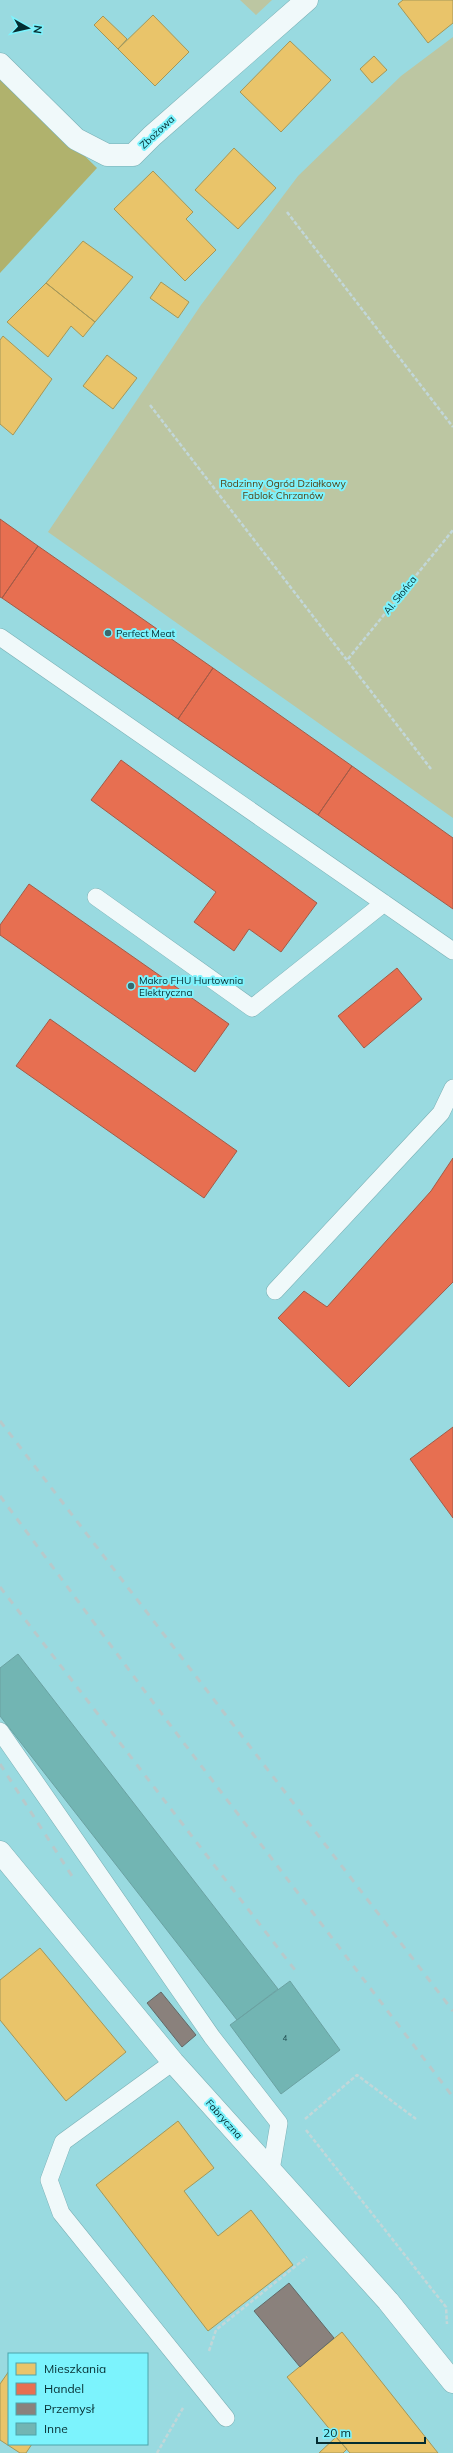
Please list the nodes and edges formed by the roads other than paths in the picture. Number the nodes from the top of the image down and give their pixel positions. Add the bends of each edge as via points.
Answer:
1 (307, 0) edge
2 (0, 64) edge
3 (0, 637) edge
4 (96, 897) dead end
5 (384, 903) junction
6 (453, 951) edge
7 (453, 1088) edge
8 (275, 1291) dead end
9 (0, 1731) edge
10 (0, 1852) edge
11 (173, 2062) junction
12 (271, 2170) junction
13 (453, 2382) edge
14 (226, 2418) dead end

1 - 2 street, Zbożowa via 133,155 107,155 76,139
3 - 5 lane
4 - 5 lane via 252,1008
5 - 6 lane
7 - 8 lane via 440,1113
9 - 12 lane via 212,2037 279,2123
10 - 11 street, Fabryczna
11 - 12 street, Fabryczna
11 - 14 lane via 63,2142 49,2180 60,2213
12 - 13 street, Fabryczna via 388,2301

